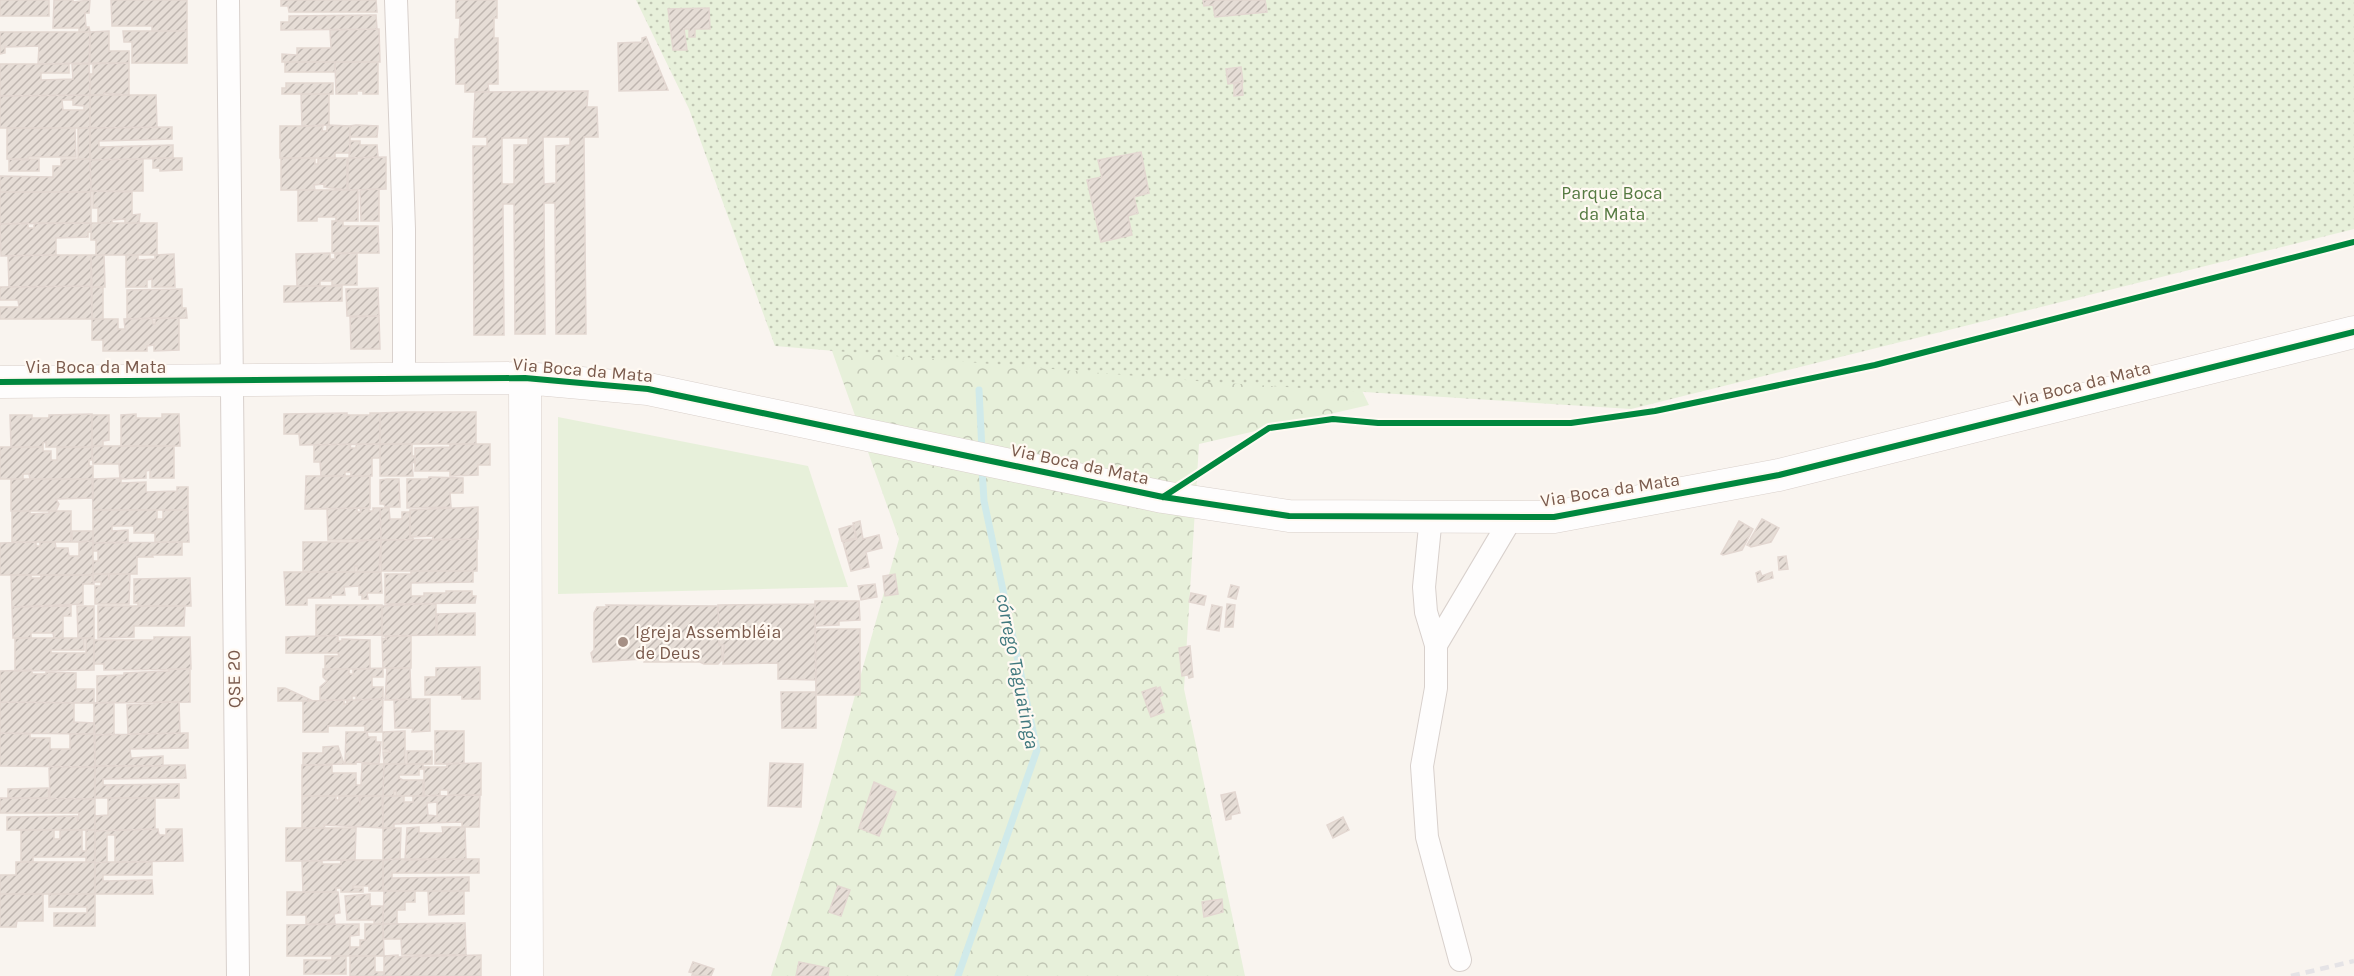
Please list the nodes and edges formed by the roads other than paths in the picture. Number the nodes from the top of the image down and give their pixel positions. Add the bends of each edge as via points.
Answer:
1 (228, 0) edge
2 (396, 0) edge
3 (2354, 332) edge
4 (525, 378) junction
5 (404, 380) junction
6 (231, 381) junction
7 (0, 382) edge
8 (1431, 516) junction
9 (1512, 517) junction
10 (1436, 645) junction
11 (1460, 960) dead end
12 (238, 976) edge
13 (527, 976) edge

1 - 6 street, QSE 20
2 - 5 street via 404,229
3 - 9 street, Via Boca da Mata via 1779,475 1554,517
4 - 5 street, Via Boca da Mata
4 - 8 street, Via Boca da Mata via 648,389 1163,497 1289,516
4 - 13 street
5 - 6 street, Via Boca da Mata
6 - 7 street, Via Boca da Mata
6 - 12 street, QSE 20
8 - 9 street, Via Boca da Mata
8 - 10 street via 1424,587 1426,612
9 - 10 street
10 - 11 street via 1436,688 1422,766 1427,837

